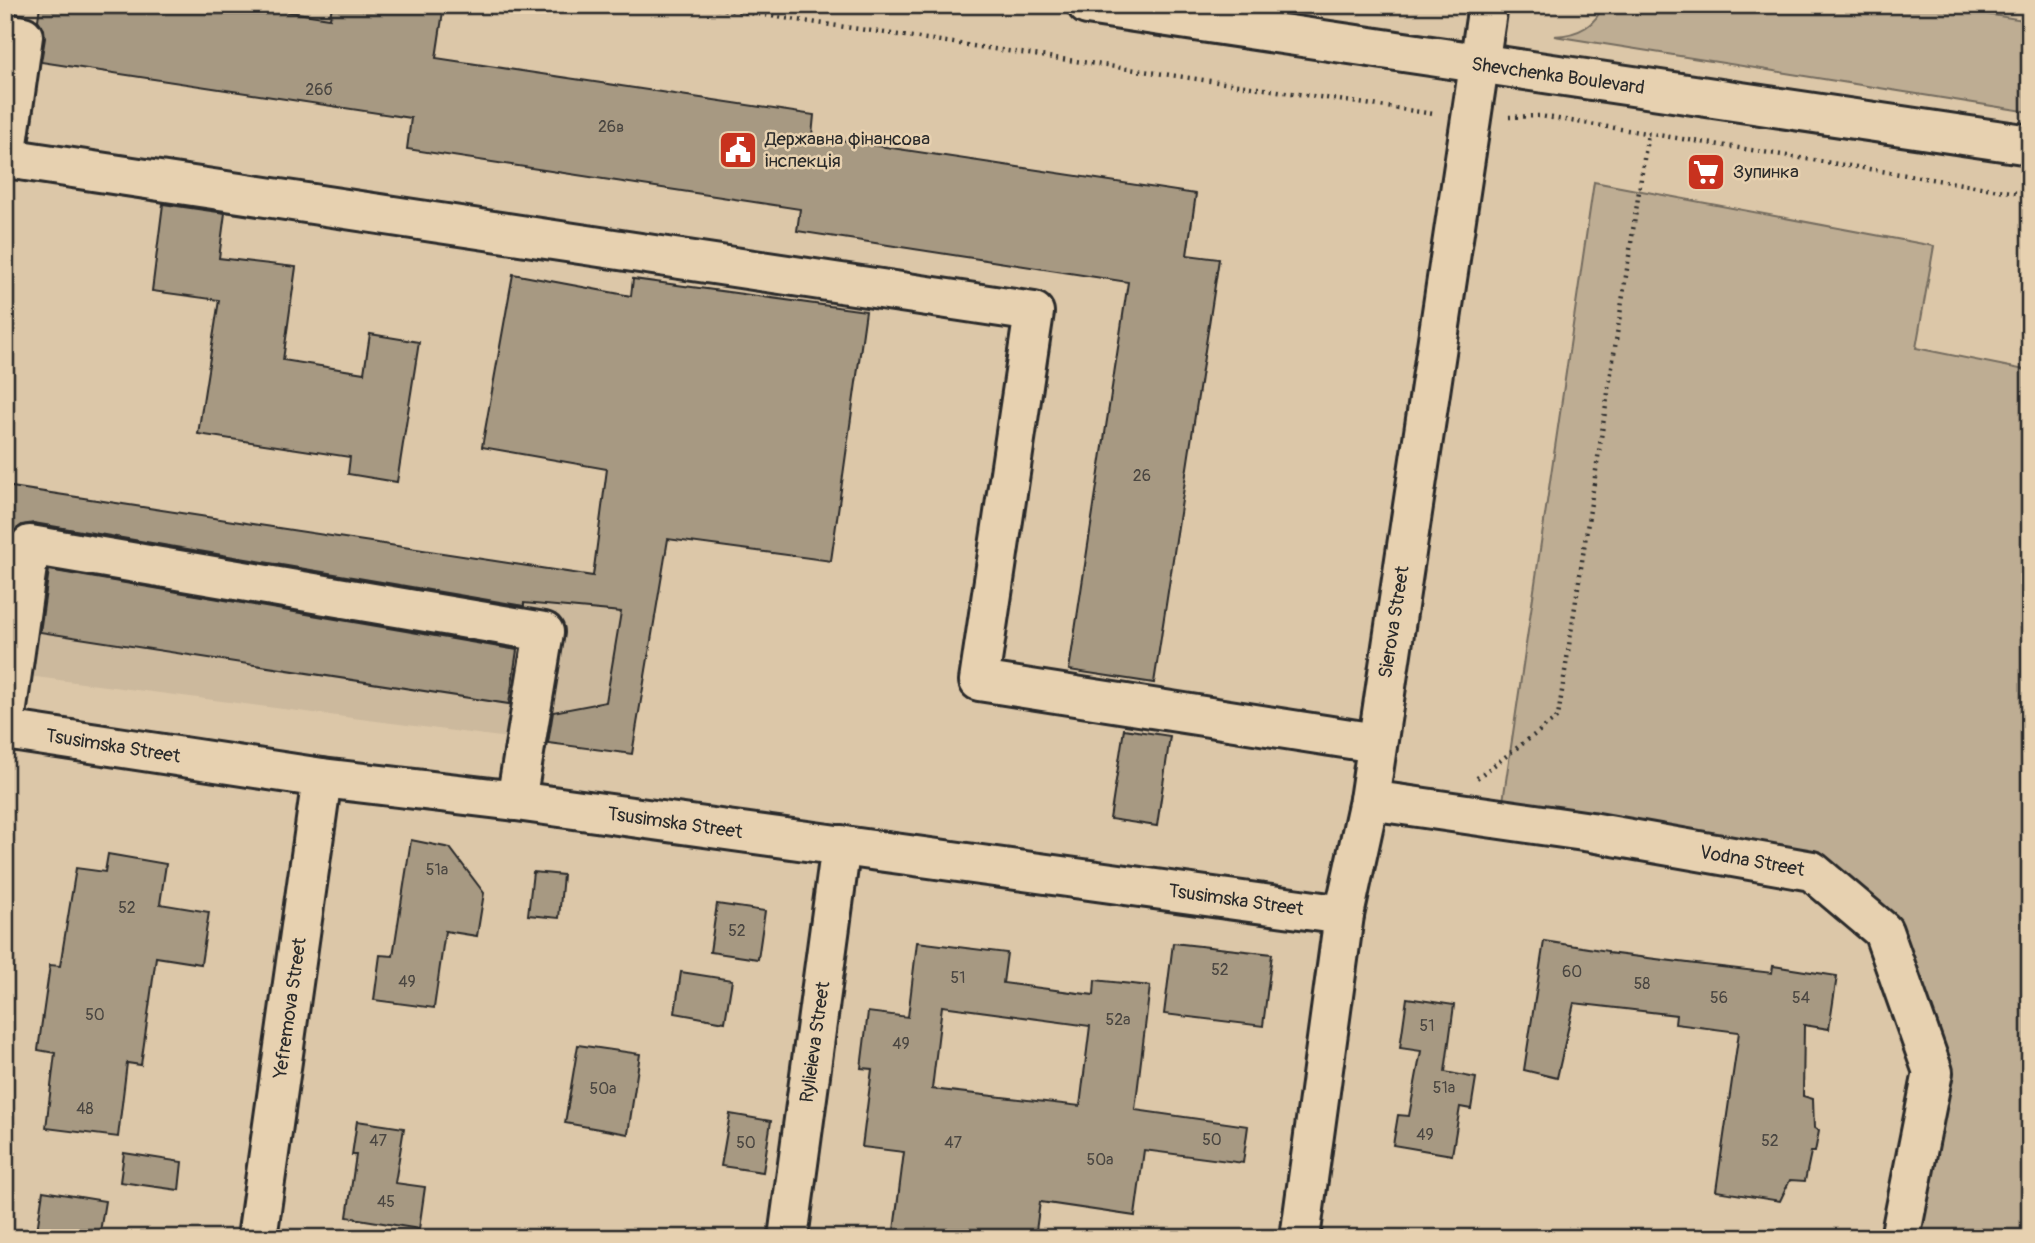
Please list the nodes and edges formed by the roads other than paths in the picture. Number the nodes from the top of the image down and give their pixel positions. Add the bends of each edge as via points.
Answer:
1 (1087, 5) edge
2 (1488, 5) edge
3 (5, 33) edge
4 (1479, 65) junction
5 (2030, 145) edge
6 (5, 159) edge
7 (5, 722) edge
8 (5, 730) edge
9 (1376, 743) junction
10 (322, 778) junction
11 (1369, 800) junction
12 (516, 801) junction
13 (841, 845) junction
14 (1344, 915) junction
15 (257, 1238) edge
16 (788, 1238) edge
17 (1300, 1238) edge
18 (1900, 1238) edge

1 - 4 street, Shevchenka Boulevard
2 - 4 street, Sierova Street
3 - 6 street via 23,36
4 - 5 street, Shevchenka Boulevard
4 - 9 street, Sierova Street
6 - 9 street via 1034,312 979,681
7 - 12 street via 30,545 544,632
8 - 10 street, Tsusimska Street
9 - 11 street, Sierova Street
10 - 12 street, Tsusimska Street
10 - 15 street, Yefremova Street
11 - 14 street, Sierova Street
11 - 18 street, Vodna Street via 1812,870 1883,931 1933,1072
12 - 13 street, Tsusimska Street
13 - 14 street, Tsusimska Street
13 - 16 street, Rylieieva Street
14 - 17 street, Sierova Street

